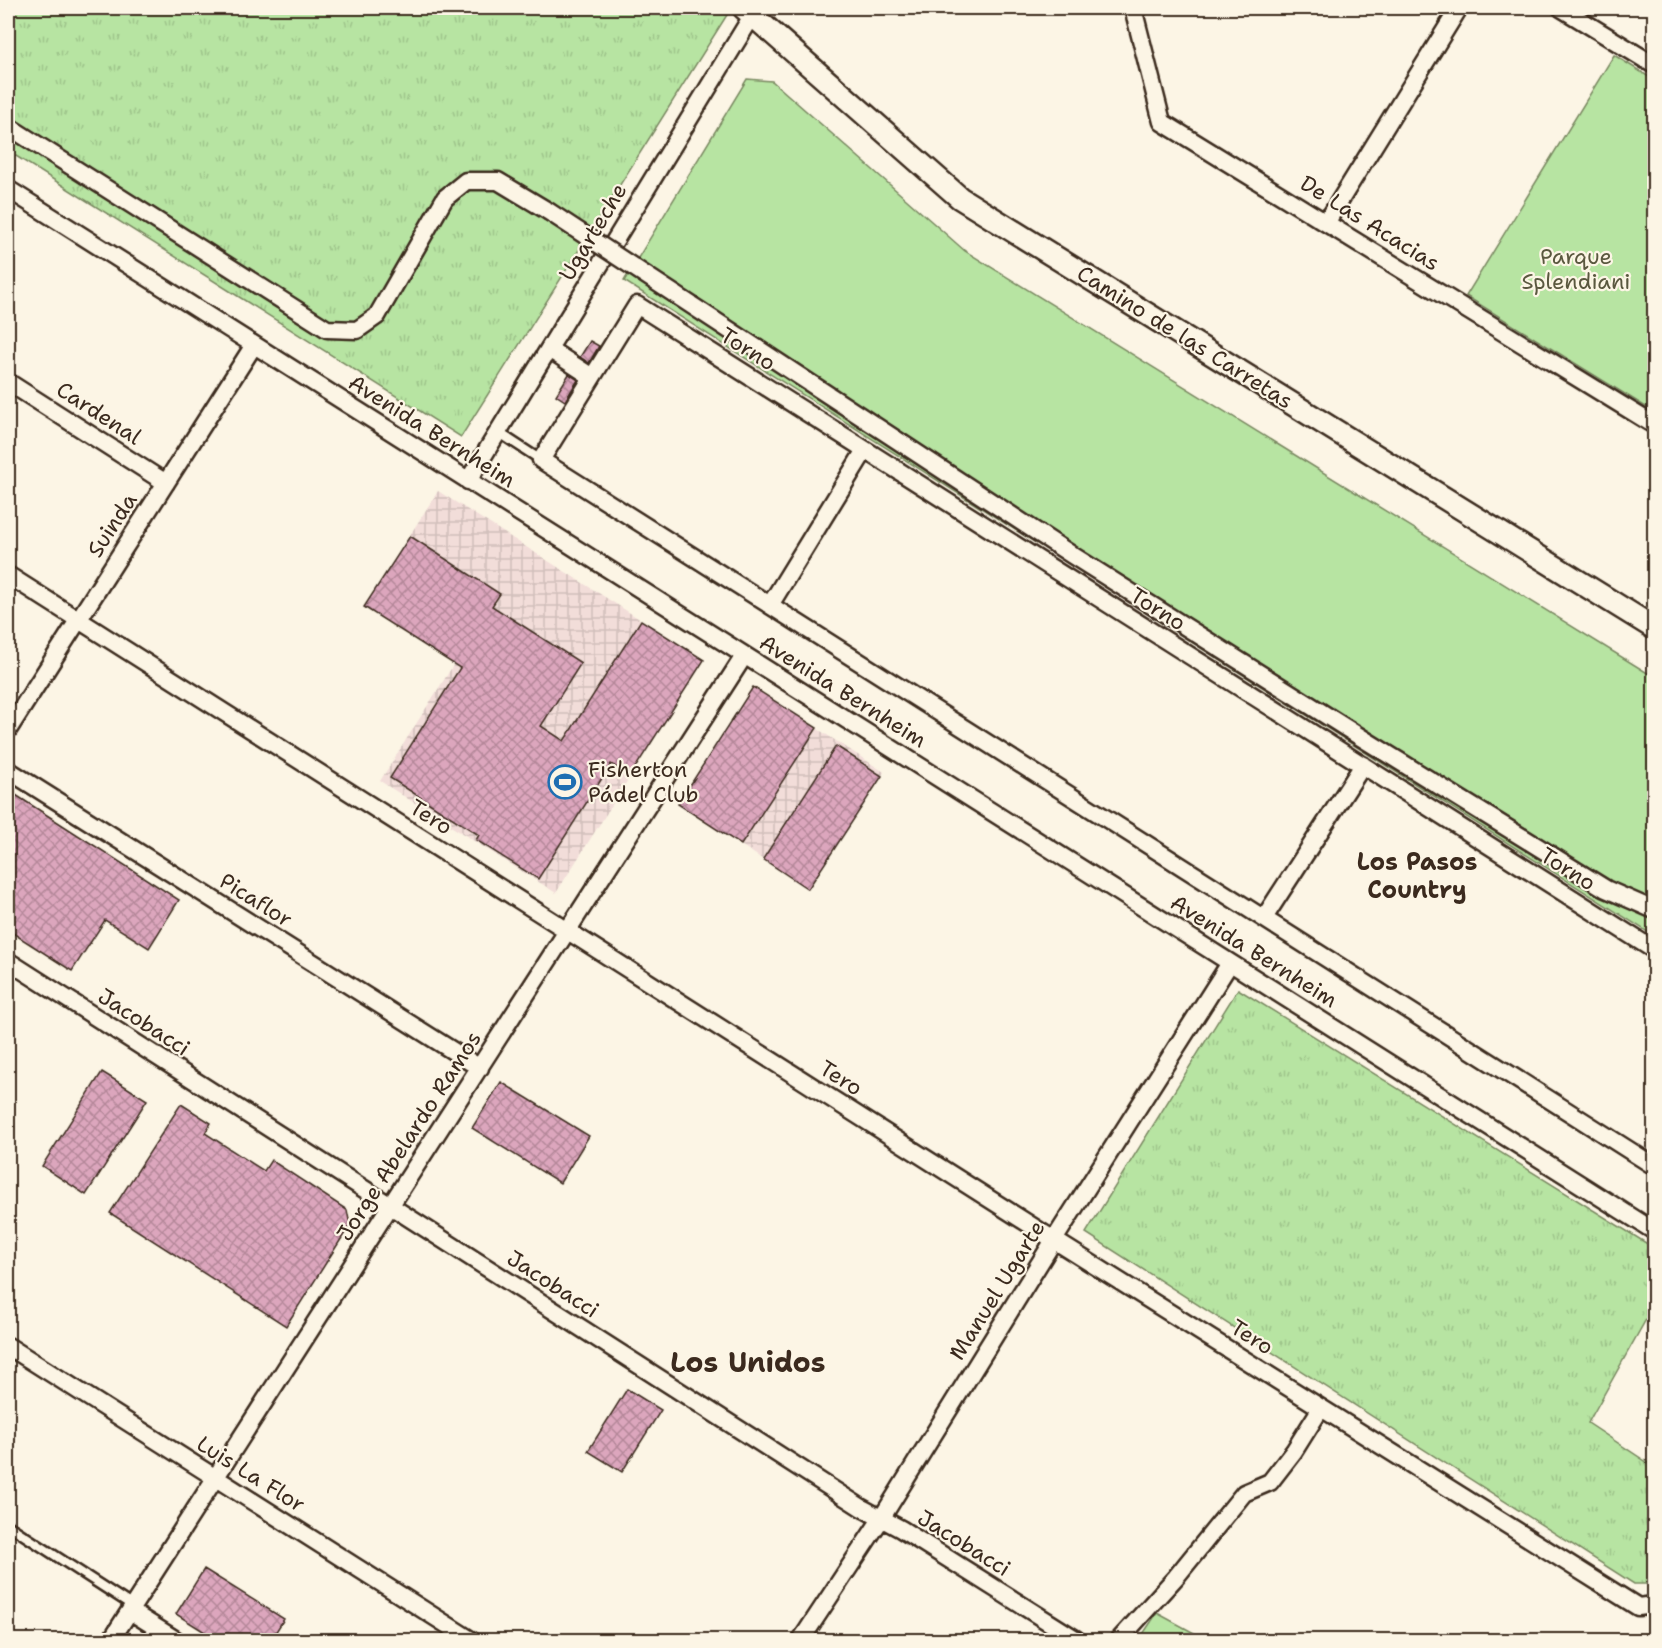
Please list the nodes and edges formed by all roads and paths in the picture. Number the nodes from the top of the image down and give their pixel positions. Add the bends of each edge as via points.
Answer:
1 (1133, 8) edge
2 (1459, 8) edge
3 (1561, 8) edge
4 (751, 10) edge
5 (1654, 65) edge
6 (8, 126) edge
7 (8, 189) edge
8 (1326, 223) junction
9 (254, 345) junction
10 (549, 349) junction
11 (592, 377) junction
12 (8, 381) edge
13 (1654, 425) edge
14 (498, 432) junction
15 (865, 450) junction
16 (541, 460) junction
17 (468, 481) junction
18 (166, 483) junction
19 (8, 575) edge
20 (770, 605) junction
21 (78, 620) junction
22 (1654, 628) edge
23 (744, 656) junction
24 (8, 730) edge
25 (1363, 765) junction
26 (8, 770) edge
27 (1654, 910) edge
28 (1264, 918) junction
29 (567, 931) junction
30 (1654, 951) edge
31 (8, 961) edge
32 (1230, 963) junction
33 (480, 1068) junction
34 (1654, 1166) edge
35 (390, 1206) junction
36 (1654, 1232) edge
37 (1054, 1240) junction
38 (8, 1346) edge
39 (1321, 1408) junction
40 (216, 1478) junction
41 (881, 1519) junction
42 (8, 1525) edge
43 (1654, 1605) edge
44 (132, 1608) junction
45 (111, 1641) edge
46 (176, 1641) edge
47 (471, 1641) edge
48 (801, 1641) edge
49 (1077, 1641) edge
50 (1119, 1641) edge

1 - 8 street, De Las Acacias via 1162,122
2 - 8 street
3 - 5 street
4 - 10 street, Ugarteche
4 - 22 street, Camino de las Carretas via 960,198
6 - 27 street, bridge via 327,329 357,330 377,316 445,198 466,181 498,181 1072,555 1362,738 1606,889
7 - 9 street, Avenida Bernheim
8 - 13 street, De Las Acacias
9 - 17 street, Avenida Bernheim
9 - 18 street, Suinda
10 - 11 street
10 - 14 street, Ugarteche
11 - 15 street, Torno via 637,305
11 - 16 street
12 - 18 street, Cardenal
14 - 16 lane
14 - 17 street, Ugarteche
15 - 20 street
15 - 25 street, Torno
16 - 20 street
17 - 23 street, Avenida Bernheim
18 - 21 street, Suinda
19 - 21 street, Tero
20 - 28 street
21 - 24 street, Suinda
21 - 29 street, Tero
23 - 29 street, Jorge Abelardo Ramos
23 - 32 street, Avenida Bernheim
25 - 28 street
25 - 30 street, Torno
26 - 33 street, Picaflor
28 - 34 street
29 - 33 street, Jorge Abelardo Ramos
29 - 37 street, Tero
31 - 35 street, Jacobacci
32 - 36 street, Avenida Bernheim
32 - 37 street, Manuel Ugarte
33 - 35 street, Jorge Abelardo Ramos
35 - 40 street, Jorge Abelardo Ramos
35 - 41 street, Jacobacci
37 - 39 street, Tero
37 - 41 street, Manuel Ugarte
38 - 40 street, Luis La Flor
39 - 43 street, Tero via 1638,1607
39 - 50 street via 1270,1482 1244,1492
40 - 44 street, Jorge Abelardo Ramos
40 - 47 street, Luis La Flor
41 - 48 street, Manuel Ugarte
41 - 49 street, Jacobacci
42 - 44 lane
44 - 45 street, Jorge Abelardo Ramos
44 - 46 street

